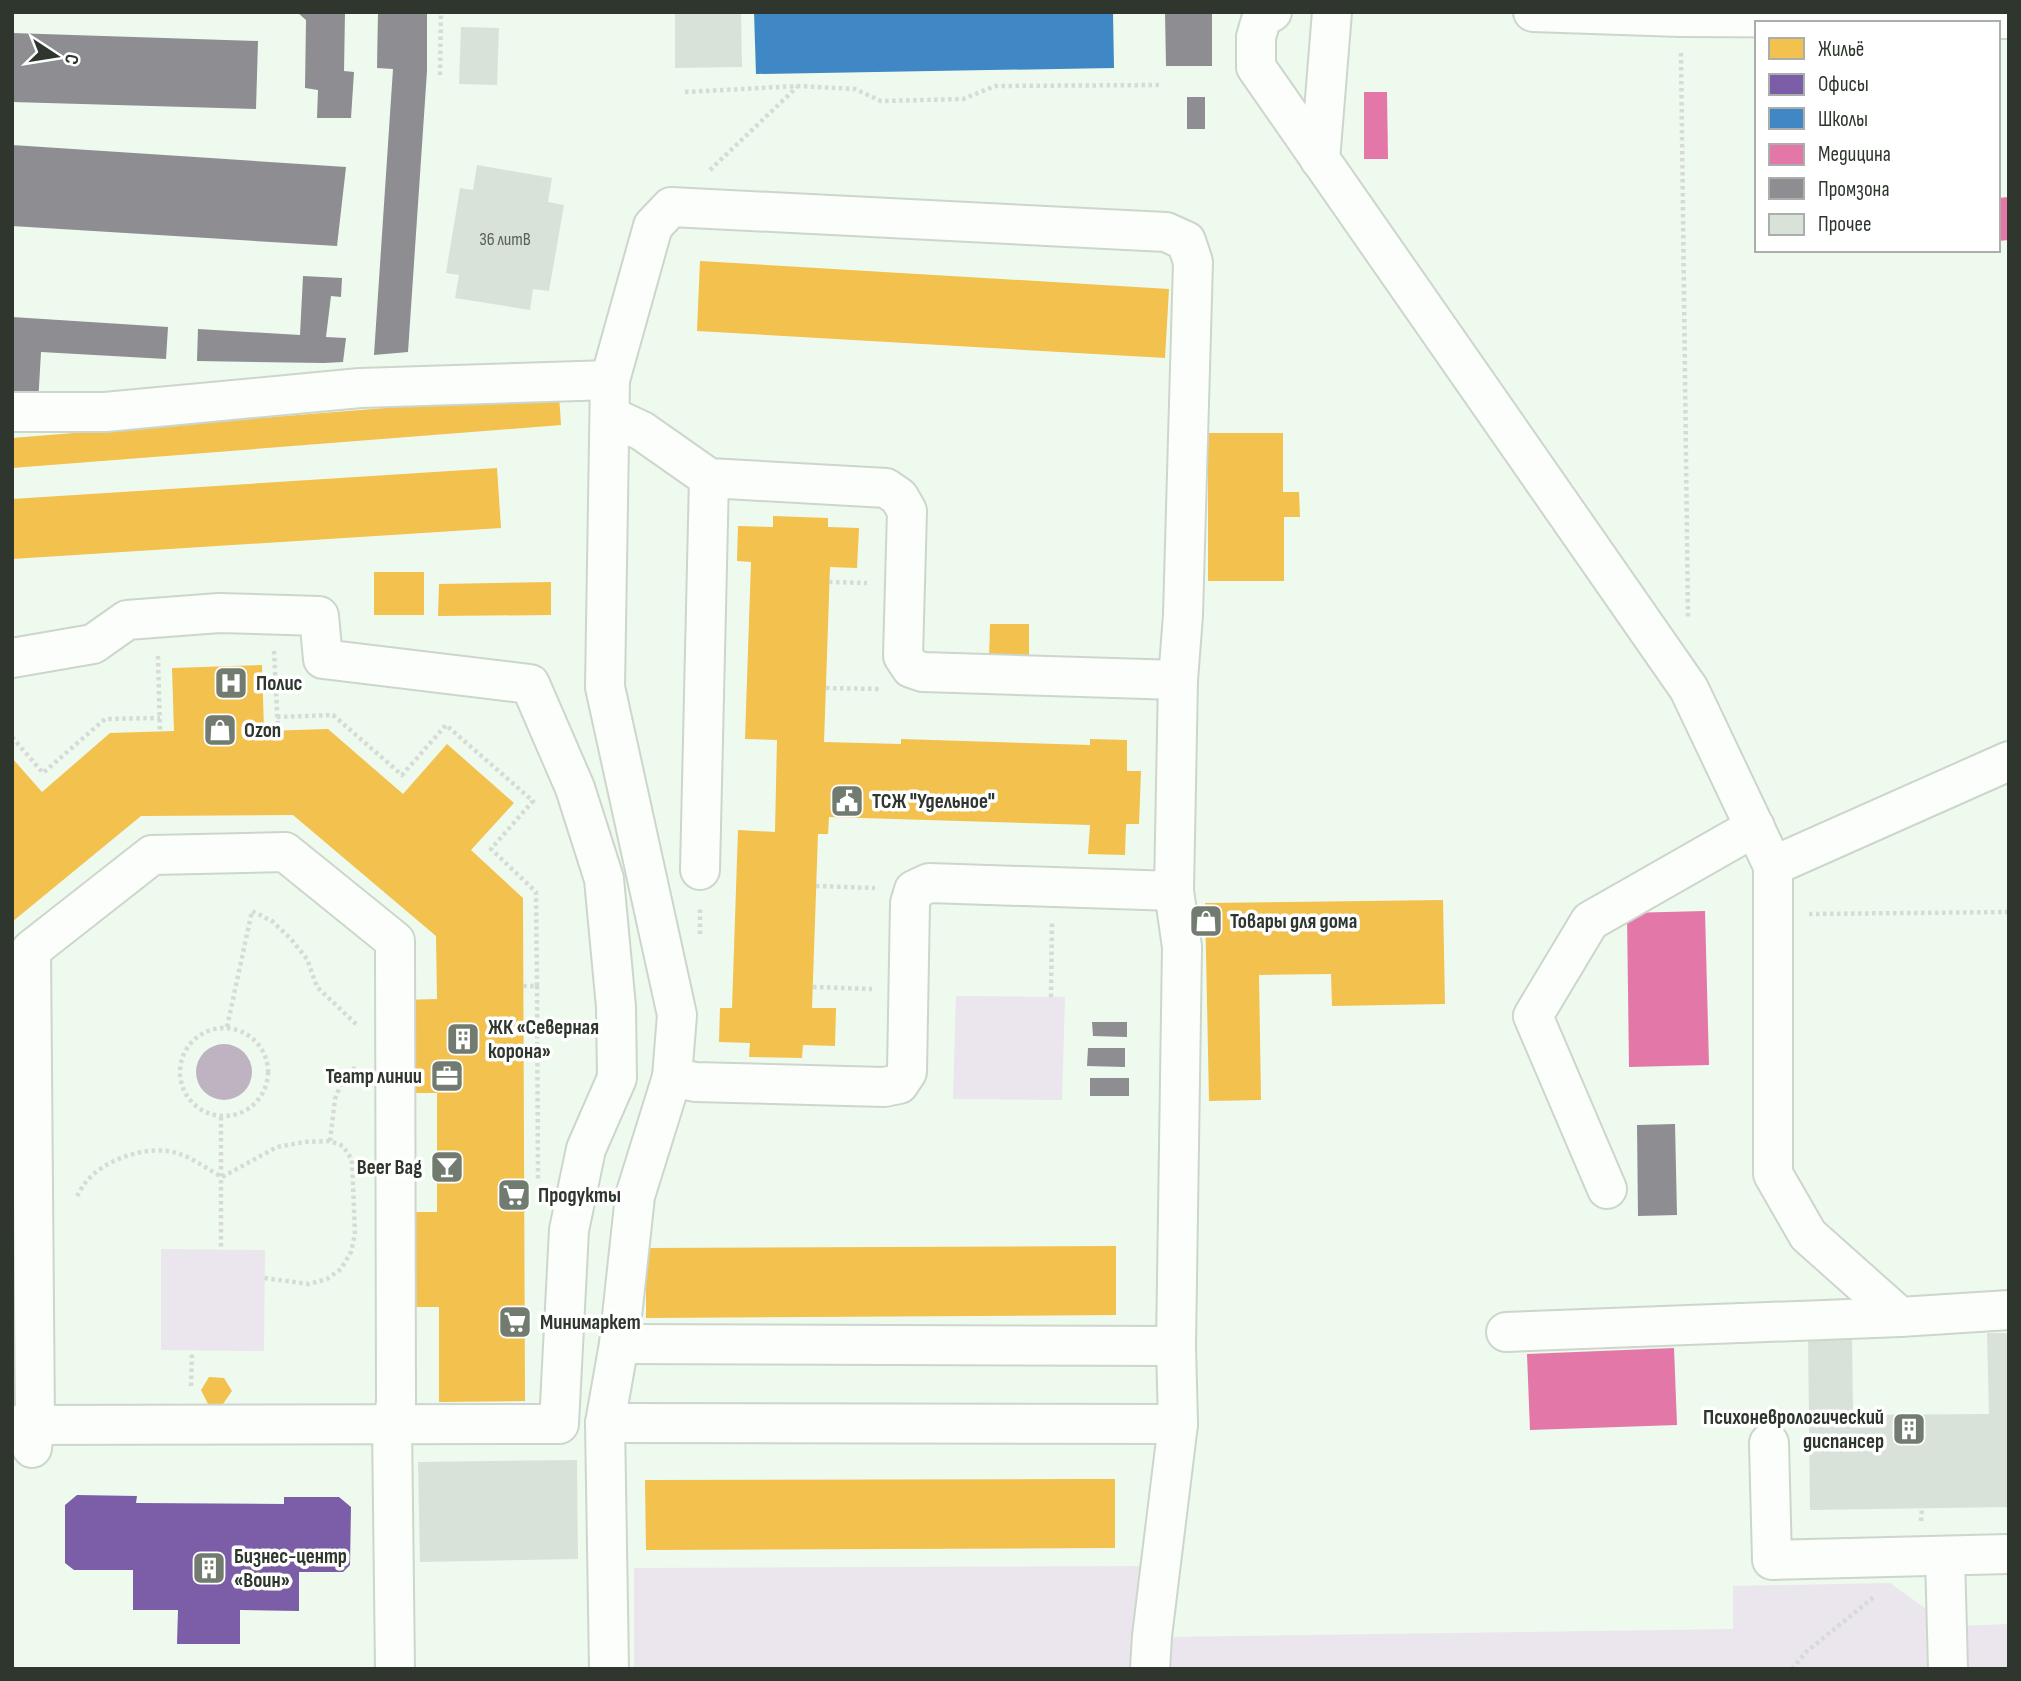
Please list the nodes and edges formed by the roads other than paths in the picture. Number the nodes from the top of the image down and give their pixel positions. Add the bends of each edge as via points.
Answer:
1 (1272, 12) edge
2 (1332, 12) edge
3 (1532, 12) edge
4 (2009, 19) edge
5 (1320, 160) junction
6 (610, 398) junction
7 (12, 412) edge
8 (709, 478) junction
9 (12, 658) edge
10 (1178, 680) junction
11 (2009, 761) edge
12 (1755, 827) junction
13 (1773, 866) junction
14 (700, 870) dead end
15 (1174, 891) junction
16 (672, 1077) junction
17 (1606, 1189) dead end
18 (2009, 1310) edge
19 (1900, 1317) junction
20 (1506, 1332) dead end
21 (618, 1344) junction
22 (1176, 1346) junction
23 (605, 1423) junction
24 (391, 1424) junction
25 (1178, 1424) junction
26 (27, 1433) edge
27 (1769, 1443) dead end
28 (2009, 1554) edge
29 (1931, 1556) junction
30 (395, 1669) edge
31 (609, 1669) edge
32 (1150, 1669) edge
33 (1948, 1669) edge

1 - 5 lane via 1263,13 1256,37 1256,68
2 - 5 lane
3 - 4 lane
5 - 12 lane via 1689,689
6 - 7 lane via 360,373 105,412
6 - 8 lane via 642,431
6 - 10 lane via 653,226 671,207 1166,232 1186,241 1193,262
6 - 16 lane via 605,687 677,1015
8 - 10 lane via 886,488 899,496 907,511 902,656 911,668
8 - 14 lane
9 - 24 lane via 93,644 127,620 219,613 318,617 323,659 530,684 575,788 604,878 616,1007 617,1078 586,1149 569,1230 559,1424
10 - 15 lane
11 - 13 lane
12 - 13 lane
12 - 17 lane via 1590,921 1533,1016
13 - 19 lane via 1773,1174 1808,1235
15 - 16 lane via 929,883 914,890 910,903 907,1072 899,1084 695,1082
15 - 22 lane via 1182,947
16 - 21 lane via 635,1196
18 - 19 lane
19 - 20 lane
21 - 22 lane
21 - 23 lane
22 - 25 lane
23 - 25 lane
23 - 31 lane
24 - 26 lane
24 - 26 lane via 396,1403 395,941 285,852 152,855 31,950
24 - 30 lane
25 - 32 lane
27 - 29 lane via 1772,1560
28 - 29 lane
29 - 33 lane

